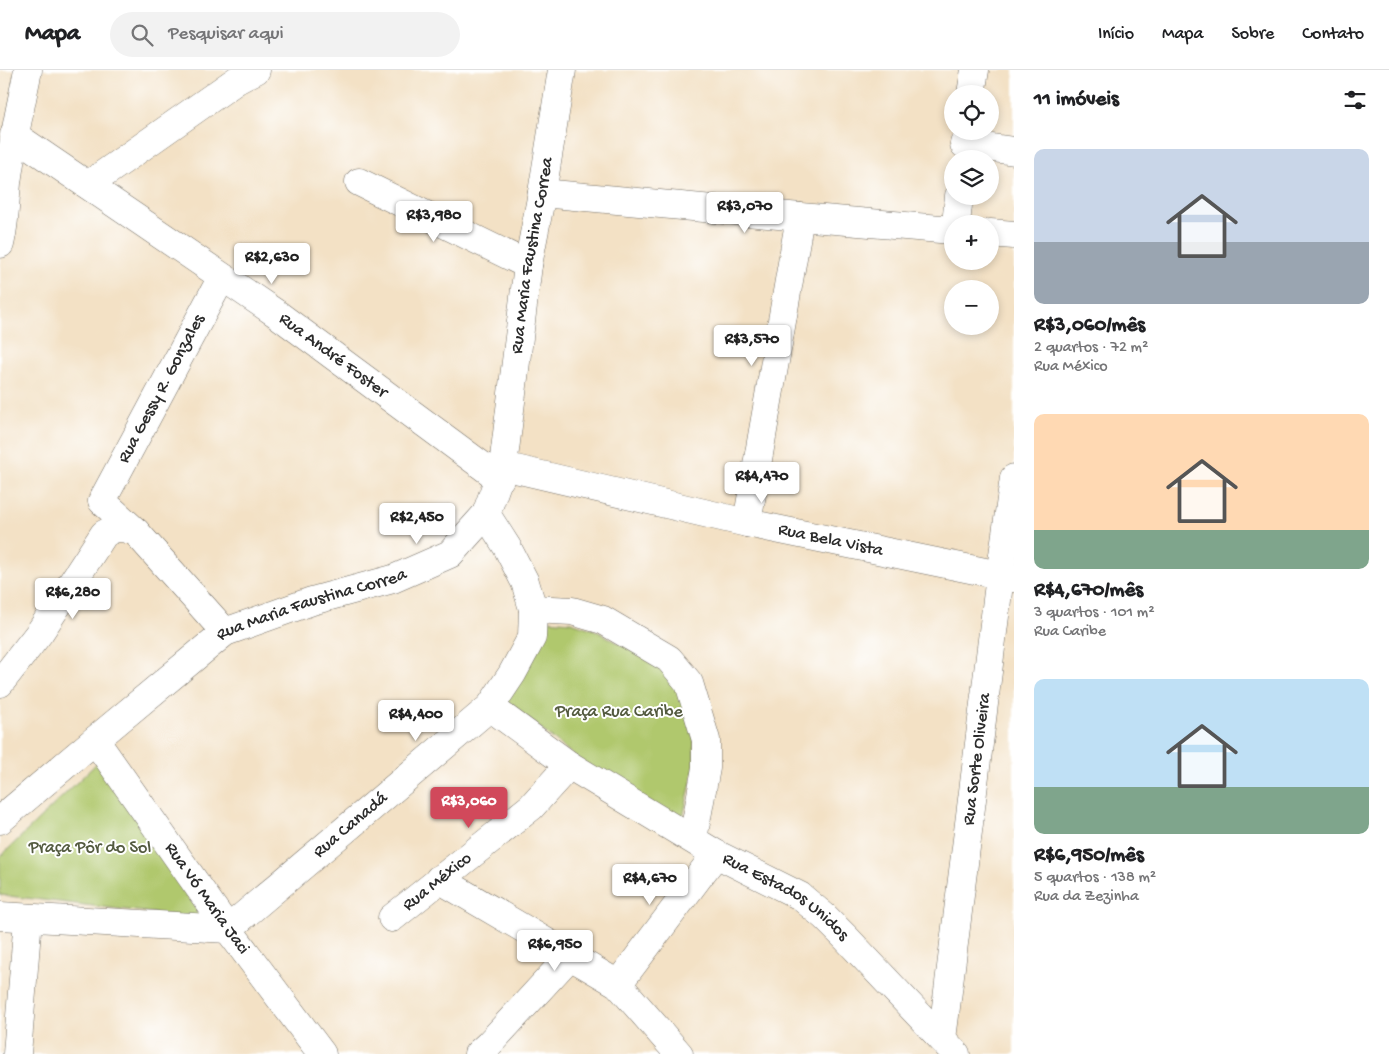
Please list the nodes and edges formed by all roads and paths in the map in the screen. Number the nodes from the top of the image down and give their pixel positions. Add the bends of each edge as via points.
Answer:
1 (28, 70) edge
2 (256, 70) edge
3 (562, 70) edge
4 (974, 70) edge
5 (972, 85) edge
6 (14, 135) junction
7 (964, 145) edge
8 (1014, 151) edge
9 (359, 182) dead end
10 (88, 185) junction
11 (542, 193) junction
12 (800, 218) junction
13 (944, 229) edge
14 (999, 234) edge
15 (1014, 235) edge
16 (0, 244) edge
17 (528, 265) junction
18 (222, 277) junction
19 (501, 472) junction
20 (1014, 478) edge
21 (486, 514) junction
22 (747, 523) junction
23 (136, 532) junction
24 (1007, 577) edge
25 (533, 609) junction
26 (225, 632) junction
27 (0, 683) edge
28 (490, 707) junction
29 (95, 740) junction
30 (569, 765) junction
31 (0, 820) edge
32 (693, 839) junction
33 (716, 854) junction
34 (440, 879) junction
35 (0, 916) edge
36 (28, 918) junction
37 (392, 918) dead end
38 (228, 929) junction
39 (570, 956) junction
40 (618, 984) junction
41 (949, 1047) edge
42 (489, 1051) edge
43 (18, 1054) edge
44 (322, 1054) edge
45 (679, 1054) edge

1 - 6 street
2 - 10 street
3 - 11 street, Rua Maria Faustina Correa
4 - 5 street
6 - 10 street, Rua André Foster
6 - 16 street
7 - 8 street
9 - 17 street
10 - 18 street, Rua André Foster
11 - 12 street
11 - 17 street, Rua Maria Faustina Correa
12 - 13 street
12 - 22 street
14 - 15 street
17 - 19 street, Rua Maria Faustina Correa
18 - 19 street, Rua André Foster
18 - 23 street, Rua Gessy R. Gonzales via 102,501
19 - 21 street, Rua Maria Faustina Correa
19 - 22 street, Rua Bela Vista
20 - 24 street, Rua Sorte Oliveira
21 - 25 street, Rua Canadá via 525,582
21 - 26 street, Rua Maria Faustina Correa via 450,554 393,579 312,601
22 - 24 street, Rua Bela Vista
23 - 26 street
23 - 27 street via 123,528 104,534 40,632
24 - 41 street, Rua Sorte Oliveira
25 - 28 street, Rua Canadá via 532,637
25 - 32 street via 572,611 603,620 669,658 689,683 706,740 706,768
26 - 29 street, Rua Maria Faustina Correa
28 - 30 street, Rua Estados Unidos
28 - 38 street, Rua Canadá
29 - 31 street, Rua Maria Faustina Correa
29 - 38 street, Rua Vó Maria Jaci
30 - 32 street, Rua Estados Unidos
30 - 34 street, Rua México via 531,807
32 - 33 street, Rua Estados Unidos
33 - 40 street
33 - 41 street, Rua Estados Unidos via 800,896 825,916
34 - 37 street, Rua México
34 - 39 street
35 - 36 street
36 - 38 street
36 - 43 street
38 - 44 street, Rua Vó Maria Jaci
39 - 40 street
39 - 42 street
40 - 45 street

